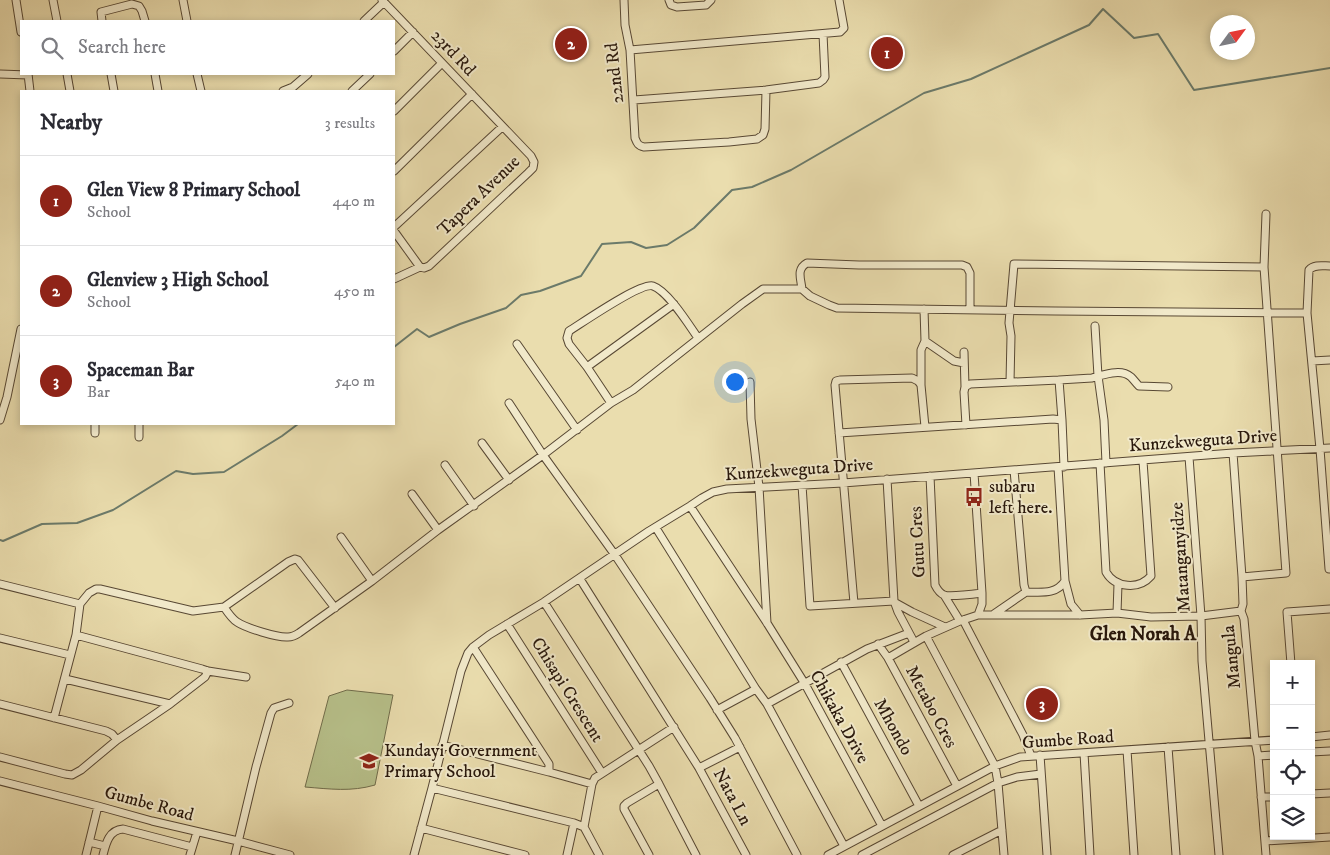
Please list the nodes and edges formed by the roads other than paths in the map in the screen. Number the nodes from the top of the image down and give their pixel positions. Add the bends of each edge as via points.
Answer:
1 (24, 0) edge
2 (53, 0) edge
3 (183, 0) edge
4 (624, 0) edge
5 (669, 0) edge
6 (711, 0) edge
7 (839, 0) edge
8 (16, 1) edge
9 (383, 1) edge
10 (57, 20) edge
11 (102, 20) edge
12 (145, 20) edge
13 (187, 20) edge
14 (365, 20) edge
15 (20, 26) edge
16 (413, 32) junction
17 (823, 34) junction
18 (395, 50) edge
19 (630, 50) junction
20 (442, 64) junction
21 (0, 74) edge
22 (20, 74) edge
23 (28, 75) edge
24 (67, 75) edge
25 (111, 75) edge
26 (155, 75) edge
27 (198, 75) edge
28 (307, 75) edge
29 (369, 75) edge
30 (30, 90) edge
31 (70, 90) edge
32 (114, 90) edge
33 (158, 90) edge
34 (201, 90) edge
35 (285, 90) edge
36 (353, 90) edge
37 (766, 90) junction
38 (472, 94) junction
39 (634, 100) junction
40 (395, 110) edge
41 (502, 127) junction
42 (395, 170) edge
43 (1266, 214) dead end
44 (395, 226) edge
45 (395, 232) edge
46 (1330, 266) edge
47 (420, 267) junction
48 (1264, 268) junction
49 (395, 279) edge
50 (802, 289) junction
51 (674, 304) junction
52 (924, 309) junction
53 (970, 310) junction
54 (1010, 310) junction
55 (1307, 312) junction
56 (1267, 313) junction
57 (1095, 326) dead end
58 (698, 338) junction
59 (925, 341) junction
60 (517, 344) dead end
61 (20, 348) edge
62 (964, 352) dead end
63 (1330, 360) edge
64 (1312, 361) junction
65 (964, 363) junction
66 (587, 367) junction
67 (1098, 376) junction
68 (1059, 380) junction
69 (750, 382) dead end
70 (1010, 382) junction
71 (921, 385) junction
72 (965, 387) junction
73 (1168, 387) dead end
74 (3, 396) edge
75 (611, 403) junction
76 (509, 404) dead end
77 (0, 420) edge
78 (1062, 420) junction
79 (95, 425) edge
80 (140, 425) edge
81 (966, 425) junction
82 (924, 427) junction
83 (577, 430) junction
84 (95, 433) dead end
85 (839, 433) junction
86 (139, 437) dead end
87 (482, 443) dead end
88 (1330, 448) edge
89 (1320, 449) junction
90 (1277, 450) junction
91 (1233, 453) junction
92 (543, 455) junction
93 (1189, 457) junction
94 (1143, 461) junction
95 (1103, 463) junction
96 (445, 465) dead end
97 (1061, 467) junction
98 (1014, 470) junction
99 (974, 473) junction
100 (930, 476) junction
101 (887, 479) junction
102 (509, 480) junction
103 (843, 483) junction
104 (802, 485) junction
105 (759, 487) junction
106 (412, 494) dead end
107 (474, 506) junction
108 (690, 506) junction
109 (656, 528) junction
110 (438, 530) junction
111 (341, 537) dead end
112 (615, 554) junction
113 (1330, 569) edge
114 (1242, 577) junction
115 (580, 579) junction
116 (372, 581) junction
117 (1065, 582) junction
118 (0, 584) edge
119 (1118, 584) junction
120 (1026, 592) junction
121 (982, 593) junction
122 (944, 595) junction
123 (894, 601) junction
124 (544, 602) junction
125 (80, 604) junction
126 (854, 604) junction
127 (224, 607) junction
128 (335, 608) junction
129 (1330, 609) edge
130 (1241, 611) junction
131 (1117, 613) junction
132 (994, 614) junction
133 (978, 615) junction
134 (1080, 615) junction
135 (1201, 616) junction
136 (962, 620) junction
137 (768, 623) junction
138 (507, 624) junction
139 (945, 627) junction
140 (909, 633) junction
141 (76, 635) junction
142 (926, 636) junction
143 (0, 638) edge
144 (914, 642) junction
145 (878, 644) junction
146 (473, 647) junction
147 (70, 655) junction
148 (888, 658) junction
149 (1291, 660) edge
150 (840, 662) junction
151 (208, 672) junction
152 (246, 677) dead end
153 (65, 679) junction
154 (804, 684) junction
155 (756, 688) junction
156 (288, 702) dead end
157 (0, 704) edge
158 (170, 704) junction
159 (767, 704) junction
160 (717, 710) junction
161 (54, 718) junction
162 (674, 728) junction
163 (1330, 735) edge
164 (1315, 737) edge
165 (117, 740) junction
166 (1270, 740) edge
167 (1256, 741) junction
168 (1210, 744) junction
169 (442, 745) junction
170 (740, 747) junction
171 (1168, 747) junction
172 (638, 750) junction
173 (1127, 750) junction
174 (1330, 751) edge
175 (1315, 752) edge
176 (1084, 753) junction
177 (1040, 755) junction
178 (1270, 755) edge
179 (1031, 756) junction
180 (1258, 756) junction
181 (0, 758) edge
182 (995, 766) junction
183 (699, 768) junction
184 (549, 772) junction
185 (602, 773) junction
186 (1041, 774) junction
187 (0, 781) edge
188 (998, 783) junction
189 (592, 784) junction
190 (659, 784) junction
191 (957, 786) junction
192 (432, 788) junction
193 (1330, 793) edge
194 (1315, 794) edge
195 (1270, 796) edge
196 (1261, 797) junction
197 (98, 806) junction
198 (919, 806) junction
199 (574, 823) junction
200 (882, 826) junction
201 (584, 827) junction
202 (421, 828) junction
203 (1002, 830) junction
204 (197, 832) junction
205 (1330, 837) edge
206 (238, 841) junction
207 (1265, 841) junction
208 (89, 842) junction
209 (105, 846) junction
210 (844, 846) junction
211 (192, 847) junction
212 (278, 854) edge
213 (86, 855) edge
214 (103, 855) edge
215 (190, 855) edge
216 (235, 855) edge
217 (290, 855) edge
218 (414, 855) edge
219 (525, 855) edge
220 (567, 855) edge
221 (599, 855) edge
222 (649, 855) edge
223 (696, 855) edge
224 (746, 855) edge
225 (796, 855) edge
226 (828, 855) edge
227 (862, 855) edge
228 (953, 855) edge
229 (1004, 855) edge
230 (1047, 855) edge
231 (1090, 855) edge
232 (1134, 855) edge
233 (1176, 855) edge
234 (1219, 855) edge
235 (1266, 855) edge

1 - 8 street
2 - 10 street
3 - 13 street
4 - 19 street, 22nd Rd
5 - 6 street via 677,7 706,5
7 - 17 street via 844,28 840,32
8 - 15 street
9 - 14 street
9 - 16 street, 23rd Rd
11 - 12 street via 100,12 132,4 139,6
16 - 18 street
16 - 20 street, 23rd Rd
17 - 19 street
17 - 37 street via 823,80
19 - 39 street, 22nd Rd
20 - 38 street, 23rd Rd
20 - 40 street
21 - 22 street
23 - 30 street
24 - 31 street
25 - 32 street
26 - 33 street
27 - 34 street
28 - 35 street
29 - 36 street
37 - 39 street
37 - 39 street, 22nd Rd via 763,135 757,139 729,142 640,146 636,142
38 - 41 street, 23rd Rd
38 - 42 street
41 - 44 street, Tapera Avenue
41 - 47 street, Tapera Avenue via 530,156 533,168 429,266
43 - 48 street
45 - 47 street
46 - 55 street via 1315,266 1309,270
47 - 49 street
48 - 54 street via 1014,264
48 - 56 street
50 - 52 street via 837,308
50 - 53 street via 800,270 807,263 962,265 970,273
50 - 58 street via 763,289
51 - 58 street
51 - 66 street
51 - 66 street via 660,290 652,285 646,286 569,331 568,344
52 - 53 street
52 - 59 street
53 - 54 street
54 - 56 street
54 - 70 street
55 - 56 street
55 - 64 street
56 - 90 street
57 - 67 street
58 - 75 street via 633,390
59 - 65 street via 954,361
59 - 71 street via 921,350
60 - 83 street
61 - 74 street
62 - 65 street
63 - 64 street
64 - 89 street
65 - 72 street
66 - 75 street
67 - 68 street
67 - 73 street via 1125,373 1139,386
67 - 95 street via 1104,420
68 - 70 street
68 - 78 street
69 - 105 street, Chikaka Drive
70 - 72 street
71 - 82 street
71 - 85 street via 912,378 836,381
72 - 81 street
74 - 77 street
75 - 83 street
76 - 92 street
78 - 81 street
78 - 97 street
79 - 84 street
80 - 86 street
81 - 82 street
82 - 85 street
83 - 92 street
85 - 103 street
87 - 102 street
88 - 89 street, Kunzekweguta Drive
89 - 90 street, Kunzekweguta Drive
89 - 113 street
90 - 91 street, Kunzekweguta Drive
90 - 114 street via 1286,573
91 - 93 street, Kunzekweguta Drive
91 - 114 street
92 - 102 street
92 - 112 street
93 - 94 street, Kunzekweguta Drive
93 - 135 street, Matanganyidze
94 - 95 street, Kunzekweguta Drive
94 - 119 street via 1151,576 1141,584
95 - 97 street, Kunzekweguta Drive
95 - 119 street via 1106,572
96 - 107 street
97 - 98 street, Kunzekweguta Drive
97 - 117 street
98 - 99 street, Kunzekweguta Drive
98 - 120 street
99 - 100 street, Kunzekweguta Drive
99 - 121 street
100 - 101 street, Kunzekweguta Drive
100 - 122 street, Gutu Cres via 935,585
101 - 103 street, Kunzekweguta Drive
101 - 123 street
102 - 107 street
103 - 104 street, Kunzekweguta Drive
103 - 126 street
104 - 105 street, Kunzekweguta Drive
104 - 126 street via 810,606
105 - 108 street, Kunzekweguta Drive via 713,492
105 - 137 street, Chikaka Drive
106 - 110 street
107 - 110 street
108 - 109 street, Kunzekweguta Drive
108 - 137 street, Chikaka Drive
109 - 112 street, Kunzekweguta Drive
109 - 155 street
110 - 116 street
111 - 116 street
112 - 115 street, Kunzekweguta Drive
112 - 160 street
114 - 130 street
115 - 124 street, Kunzekweguta Drive
115 - 162 street
116 - 128 street
117 - 120 street via 1056,590
117 - 134 street via 1071,604
118 - 125 street
119 - 131 street
120 - 132 street
121 - 122 street, Gutu Cres
121 - 133 street
122 - 136 street
123 - 126 street
123 - 139 street
123 - 140 street
124 - 138 street, Kunzekweguta Drive
124 - 172 street
125 - 127 street via 89,593 100,589 193,611
125 - 141 street
127 - 128 street via 232,619 243,626 287,638
127 - 128 street via 296,559
129 - 149 street via 1287,612
130 - 135 street, Mangula
130 - 167 street, Mangula
131 - 134 street, Mangula
131 - 135 street, Mangula via 1151,617
132 - 133 street, Mangula
132 - 134 street, Mangula
133 - 136 street, Mangula
135 - 168 street, Matanganyidze
136 - 139 street, Mangula
136 - 179 street
137 - 154 street, Chikaka Drive
138 - 146 street, Kunzekweguta Drive
138 - 185 street, Chisapi Crescent
139 - 142 street, Mangula
140 - 144 street
140 - 145 street
141 - 147 street
141 - 151 street
142 - 144 street, Mangula
142 - 182 street
143 - 147 street
144 - 148 street, Mangula
145 - 148 street, Metabo Cres
145 - 150 street
146 - 169 street, Kunzekweguta Drive via 461,670
146 - 184 street via 549,764
147 - 153 street
148 - 191 street, Metabo Cres
150 - 154 street
150 - 198 street, Mhondo
151 - 152 street
151 - 158 street
153 - 158 street
153 - 161 street
154 - 159 street
154 - 200 street, Chikaka Drive
155 - 159 street
155 - 160 street
156 - 206 street via 270,713
157 - 161 street
158 - 165 street
159 - 210 street
160 - 170 street
161 - 165 street via 106,731
162 - 172 street
162 - 183 street
163 - 164 street
165 - 181 street via 72,775
166 - 167 street, Gumbe Road
167 - 168 street, Gumbe Road
167 - 180 street, Mangula
168 - 171 street, Gumbe Road
168 - 234 street, Matanganyidze
169 - 184 street
169 - 192 street, Kunzekweguta Drive
170 - 183 street, Nata Ln
170 - 225 street
171 - 173 street, Gumbe Road
171 - 233 street
172 - 185 street
172 - 190 street
173 - 176 street, Gumbe Road
173 - 232 street
174 - 175 street
176 - 177 street, Gumbe Road
176 - 231 street
177 - 179 street, Gumbe Road
177 - 186 street
178 - 180 street
179 - 182 street, Gumbe Road
180 - 196 street, Mangula
182 - 188 street
182 - 191 street, Gumbe Road
183 - 224 street, Nata Ln
184 - 189 street
185 - 189 street
186 - 188 street
186 - 230 street
187 - 197 street, Gumbe Road
188 - 203 street
188 - 227 street
189 - 201 street
190 - 222 street via 624,806
190 - 223 street
191 - 198 street, Gumbe Road
192 - 199 street
192 - 202 street, Kunzekweguta Drive
193 - 194 street
195 - 196 street
196 - 207 street, Mangula
197 - 204 street, Gumbe Road
197 - 208 street
198 - 200 street, Gumbe Road
199 - 201 street
199 - 220 street
200 - 210 street, Gumbe Road
201 - 221 street
202 - 218 street, Kunzekweguta Drive
202 - 219 street
203 - 228 street
203 - 229 street
204 - 206 street, Gumbe Road
204 - 211 street
205 - 207 street
206 - 212 street, Gumbe Road
206 - 216 street
207 - 235 street, Mangula
208 - 209 street
208 - 213 street
209 - 211 street via 112,833 123,829
209 - 214 street
210 - 226 street, Gumbe Road
211 - 215 street
212 - 217 street, Gumbe Road

